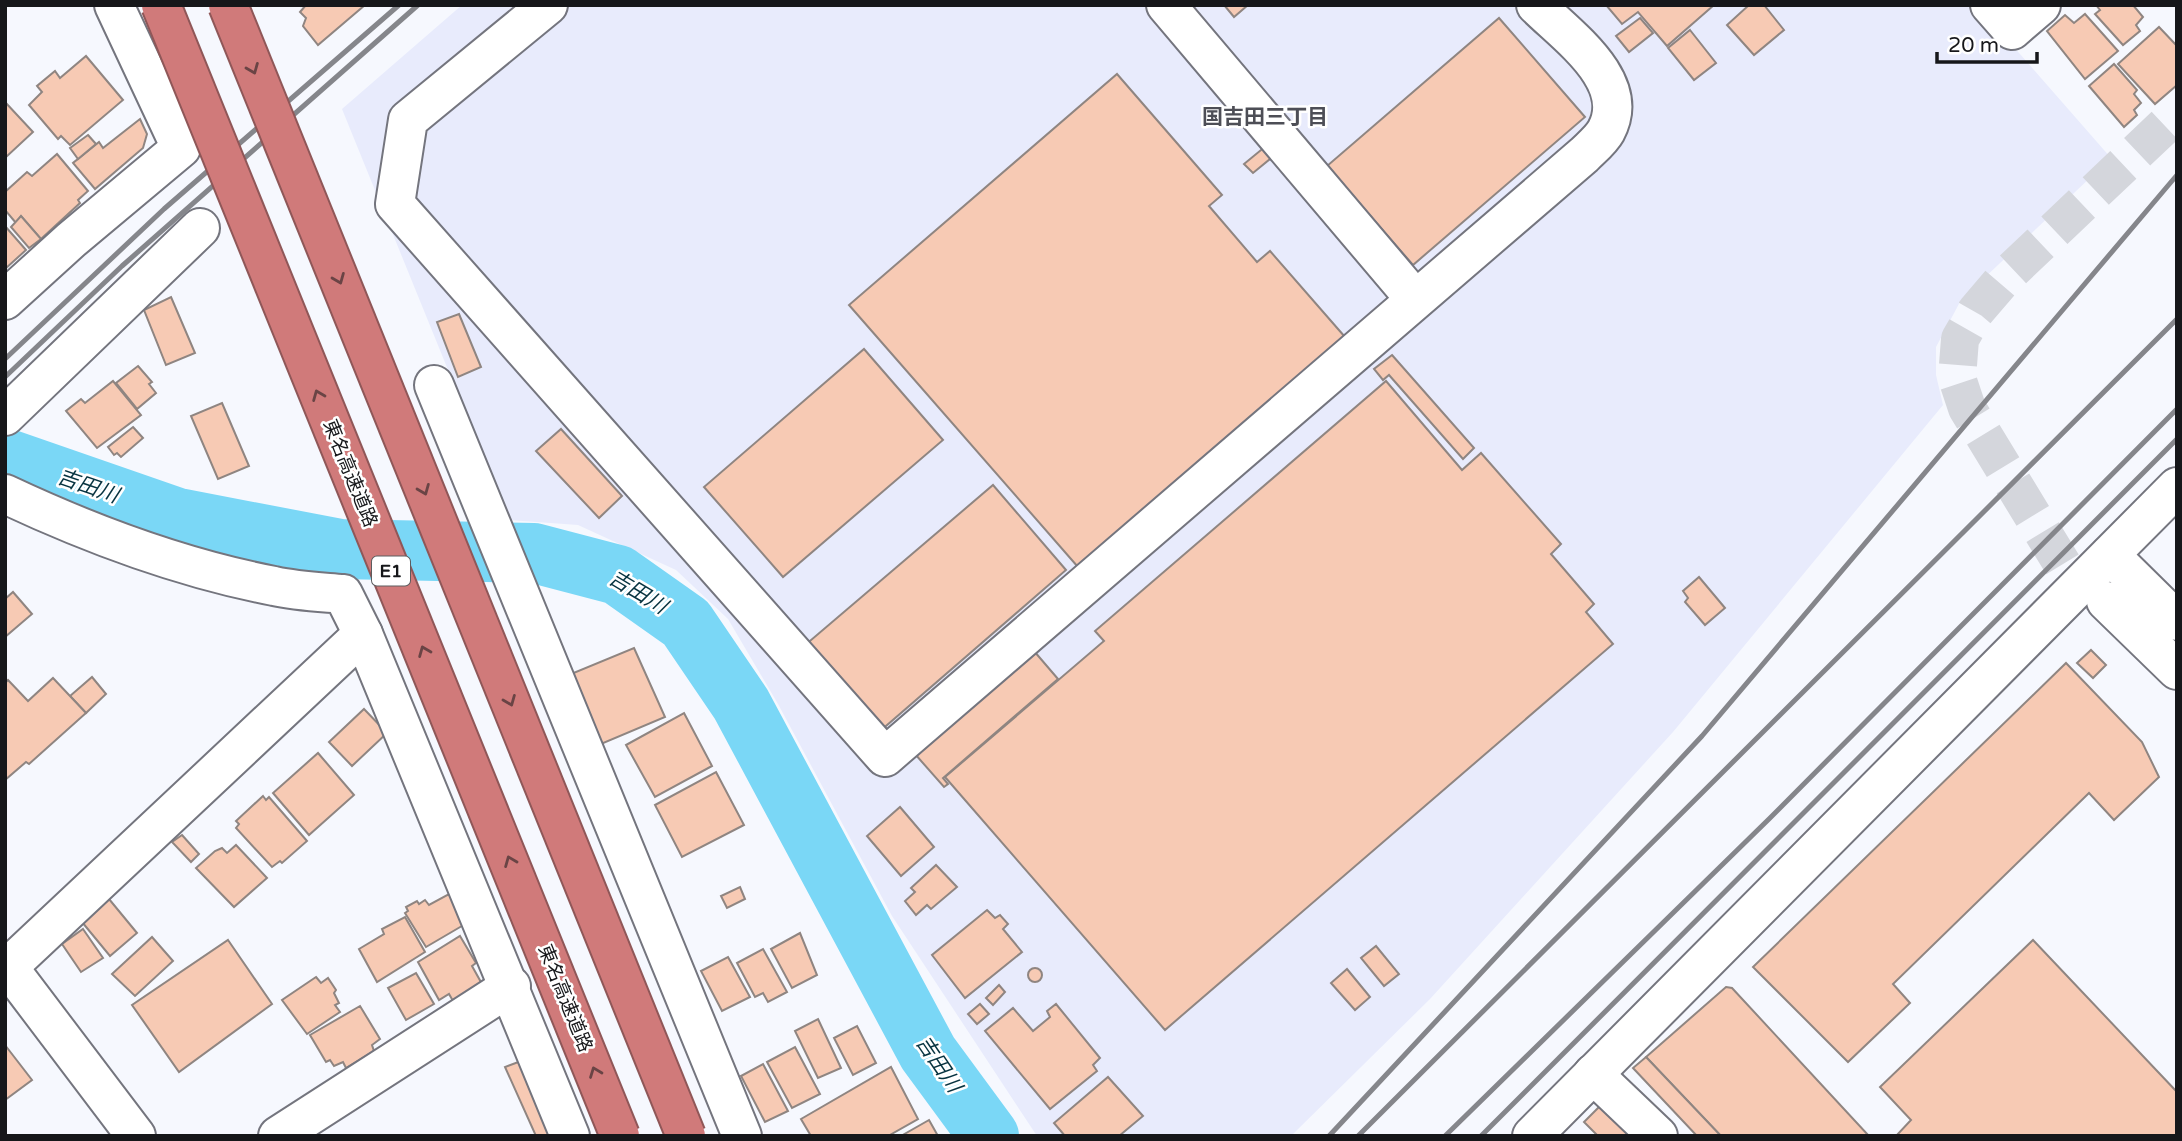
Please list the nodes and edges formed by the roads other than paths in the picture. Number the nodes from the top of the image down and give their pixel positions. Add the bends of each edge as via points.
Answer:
1 (114, 5) edge
2 (161, 5) edge
3 (228, 5) edge
4 (548, 5) edge
5 (1166, 5) edge
6 (1536, 5) edge
7 (1990, 5) edge
8 (2041, 5) edge
9 (200, 229) dead end
10 (1415, 299) junction
11 (5, 300) edge
12 (434, 385) dead end
13 (5, 416) edge
14 (2177, 487) edge
15 (5, 494) edge
16 (2110, 555) junction
17 (2106, 601) tunnel mouth
18 (2177, 621) edge
19 (363, 634) junction
20 (2177, 670) edge
21 (6, 967) edge
22 (511, 986) junction
23 (1593, 1074) junction
24 (136, 1136) edge
25 (278, 1136) edge
26 (570, 1136) edge
27 (620, 1136) edge
28 (686, 1136) edge
29 (742, 1136) edge
30 (1532, 1136) edge
31 (1658, 1136) edge

1 - 11 street via 181,148
27 -> 2 highway, 東名高速道路 / E1, bridge
3 -> 28 highway, bridge
4 - 10 street via 408,120 395,204 885,757
5 - 10 street
6 - 10 street via 1603,73 1614,102 1606,131
7 - 8 street via 2012,30
9 - 13 street
12 - 29 street
14 - 16 street
15 - 19 street via 117,541 199,567 275,587 343,594
16 - 18 street
16 - 23 street
17 - 20 street
19 - 21 street
19 - 22 street
21 - 24 street
22 - 25 street
22 - 26 street
23 - 30 street
23 - 31 street

